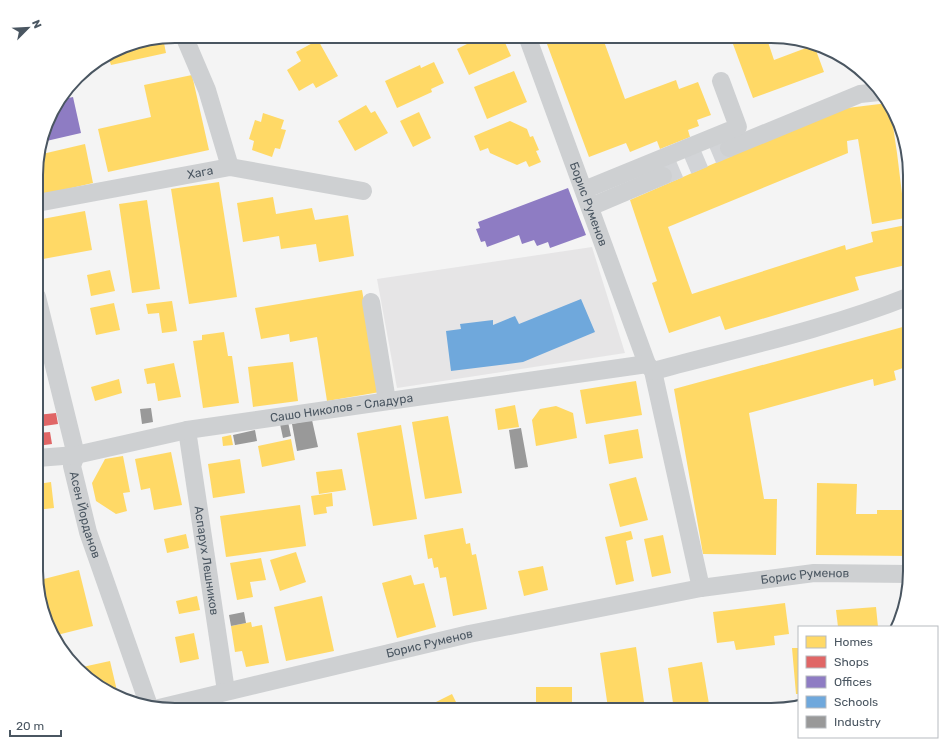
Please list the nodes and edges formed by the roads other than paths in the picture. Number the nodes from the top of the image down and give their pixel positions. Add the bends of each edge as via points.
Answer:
1 (187, 43) edge
2 (530, 43) edge
3 (721, 81) dead end
4 (874, 93) edge
5 (729, 148) tunnel mouth
6 (230, 167) junction
7 (663, 176) tunnel mouth
8 (363, 191) dead end
9 (587, 199) junction
10 (43, 202) edge
11 (903, 299) edge
12 (371, 302) dead end
13 (43, 321) edge
14 (650, 367) junction
15 (387, 401) junction
16 (187, 430) junction
17 (76, 455) junction
18 (43, 458) edge
19 (903, 574) edge
20 (701, 588) junction
21 (226, 691) junction
22 (147, 700) edge
23 (178, 703) edge

1 - 6 street via 207,90
2 - 9 street, Борис Руменов
3 - 9 street via 738,126
4 - 5 street via 860,94
6 - 8 street, Хага
6 - 10 street, Хага
7 - 9 street
9 - 14 street, Борис Руменов
11 - 14 street via 872,310
12 - 15 street
13 - 17 street, Асен Йорданов
14 - 15 street, Сашо Николов - Сладура
14 - 20 street, Борис Руменов
15 - 16 street, Сашо Николов - Сладура
16 - 17 street, Сашо Николов - Сладура
16 - 21 street, Аспарух Лешников
17 - 18 street, Сашо Николов - Сладура
17 - 22 street, Асен Йорданов via 72,466 88,532
19 - 20 street, Борис Руменов via 814,573
20 - 21 street, Борис Руменов via 469,634
21 - 23 street, Борис Руменов

